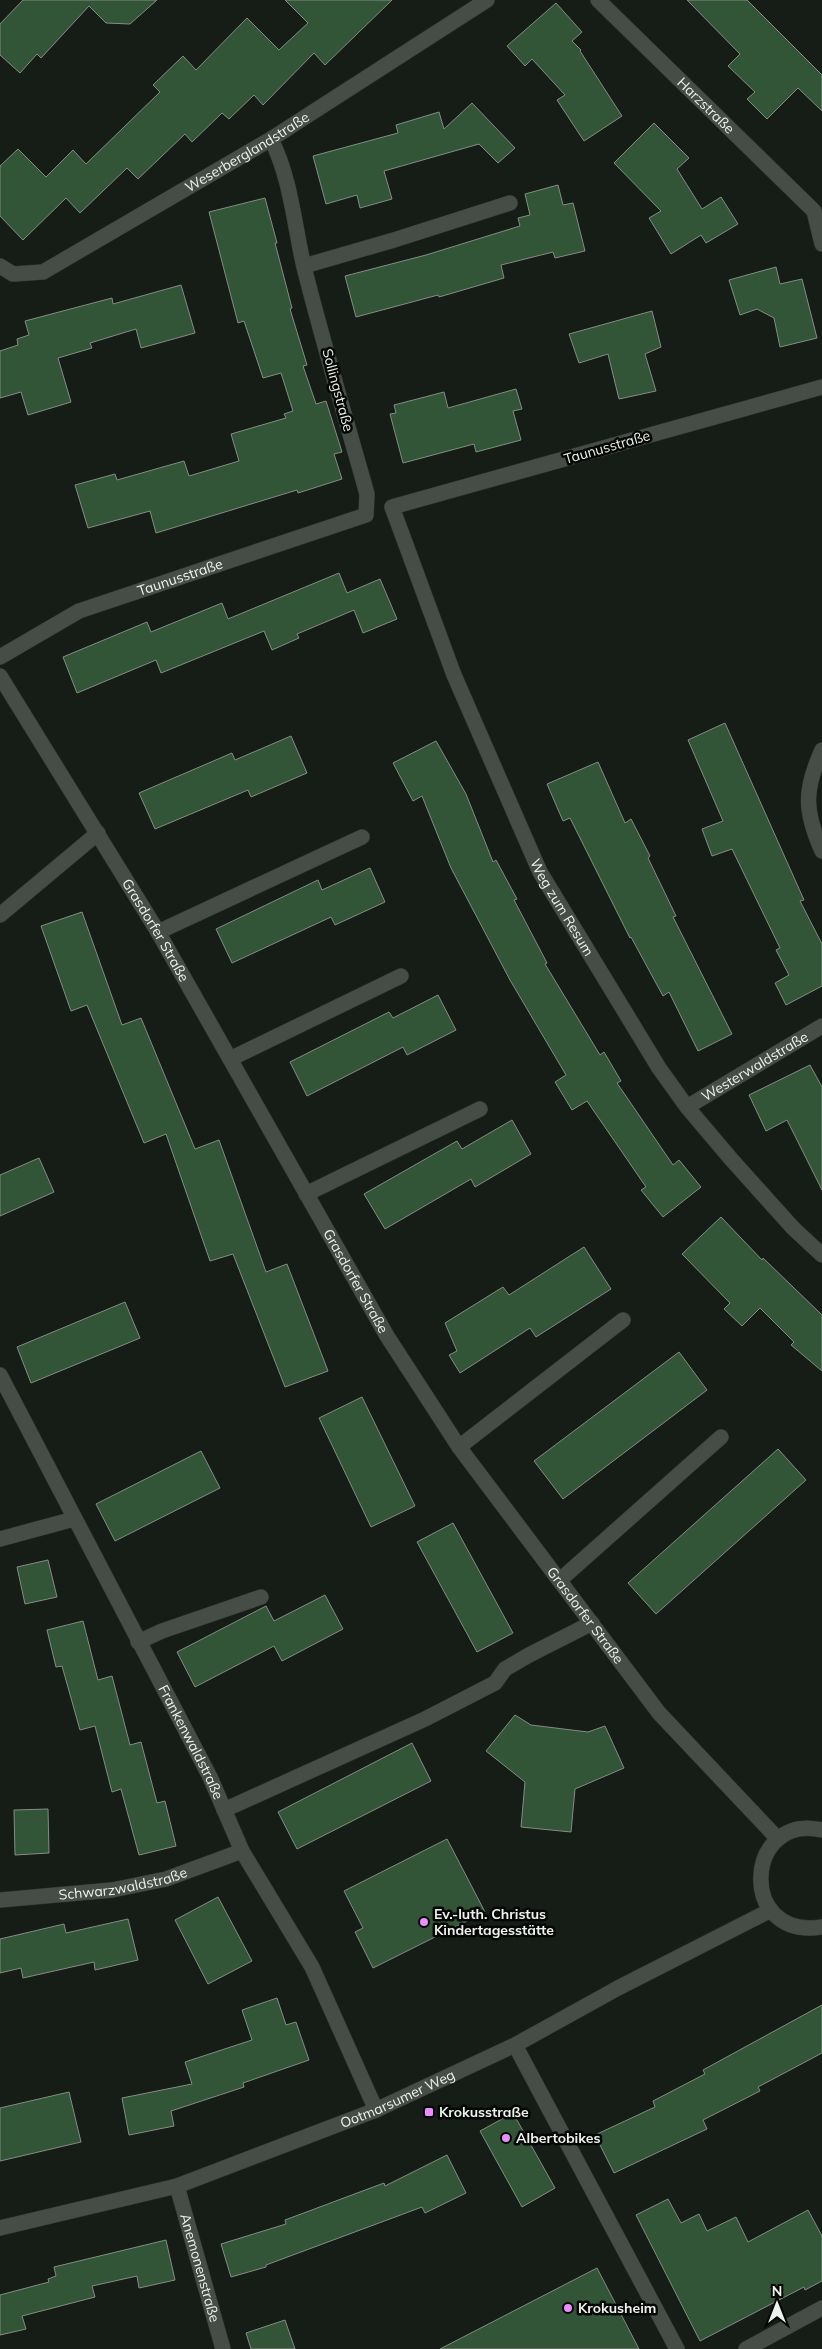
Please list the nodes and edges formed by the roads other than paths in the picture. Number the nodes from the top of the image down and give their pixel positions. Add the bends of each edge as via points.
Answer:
1 (487, 0) edge
2 (598, 0) edge
3 (272, 138) junction
4 (510, 203) dead end
5 (818, 207) edge
6 (822, 244) edge
7 (0, 266) edge
8 (304, 266) junction
9 (822, 387) edge
10 (392, 507) joint
11 (366, 515) joint
12 (0, 657) edge
13 (0, 676) edge
14 (822, 750) edge
15 (98, 833) junction
16 (362, 837) dead end
17 (822, 851) edge
18 (0, 915) edge
19 (158, 932) junction
20 (401, 976) dead end
21 (822, 1026) edge
22 (230, 1059) junction
23 (688, 1107) junction
24 (480, 1109) dead end
25 (306, 1194) junction
26 (822, 1255) edge
27 (623, 1320) dead end
28 (0, 1375) edge
29 (721, 1437) dead end
30 (459, 1447) junction
31 (74, 1519) junction
32 (0, 1539) edge
33 (560, 1580) junction
34 (261, 1597) dead end
35 (592, 1623) junction
36 (138, 1642) junction
37 (224, 1810) junction
38 (822, 1830) edge
39 (778, 1839) junction
40 (242, 1852) junction
41 (0, 1900) edge
42 (771, 1910) junction
43 (822, 1927) edge
44 (514, 2045) junction
45 (376, 2110) junction
46 (178, 2186) junction
47 (0, 2228) edge
48 (822, 2308) edge
49 (224, 2349) edge
50 (677, 2349) edge
51 (746, 2349) edge

1 - 3 street, Weserberglandstraße
2 - 5 street, Harzstraße
3 - 7 street, Weserberglandstraße via 42,272 13,274
3 - 8 street, Sollingstraße via 289,189
4 - 8 street
5 - 6 street, Harzstraße
8 - 11 street, Sollingstraße via 367,494
9 - 10 street, Taunusstraße
10 - 23 street, Weg zum Resum via 454,675 540,872 659,1068
11 - 12 street, Taunusstraße via 79,611
13 - 15 street, Grasdorfer Straße
14 - 17 street via 812,772 807,802
15 - 18 street
15 - 19 street, Grasdorfer Straße
16 - 19 street
19 - 22 street, Grasdorfer Straße
20 - 22 street
21 - 23 street, Westerwaldstraße
22 - 25 street, Grasdorfer Straße
23 - 26 street, Weg zum Resum via 793,1228
24 - 25 street
25 - 30 street, Grasdorfer Straße via 386,1336
27 - 30 street
28 - 31 street, Frankenwaldstraße
29 - 33 street
30 - 33 street, Grasdorfer Straße
31 - 32 street
31 - 36 street, Frankenwaldstraße
33 - 35 street, Grasdorfer Straße
34 - 36 street
35 - 37 street via 505,1669 495,1683 425,1719
35 - 39 street, Grasdorfer Straße via 659,1713
36 - 37 street, Frankenwaldstraße via 210,1777
37 - 40 street, Frankenwaldstraße
38 - 39 street via 794,1830
39 - 42 street via 761,1865 761,1889
40 - 41 street, Schwarzwaldstraße via 166,1879 112,1890
40 - 45 street, Frankenwaldstraße via 312,1967
42 - 43 street via 795,1927
42 - 44 street, Ootmarsumer Weg
44 - 45 street, Ootmarsumer Weg
44 - 50 street
45 - 46 street, Ootmarsumer Weg
46 - 47 street, Ootmarsumer Weg
46 - 49 street, Anemonenstraße
48 - 51 street

